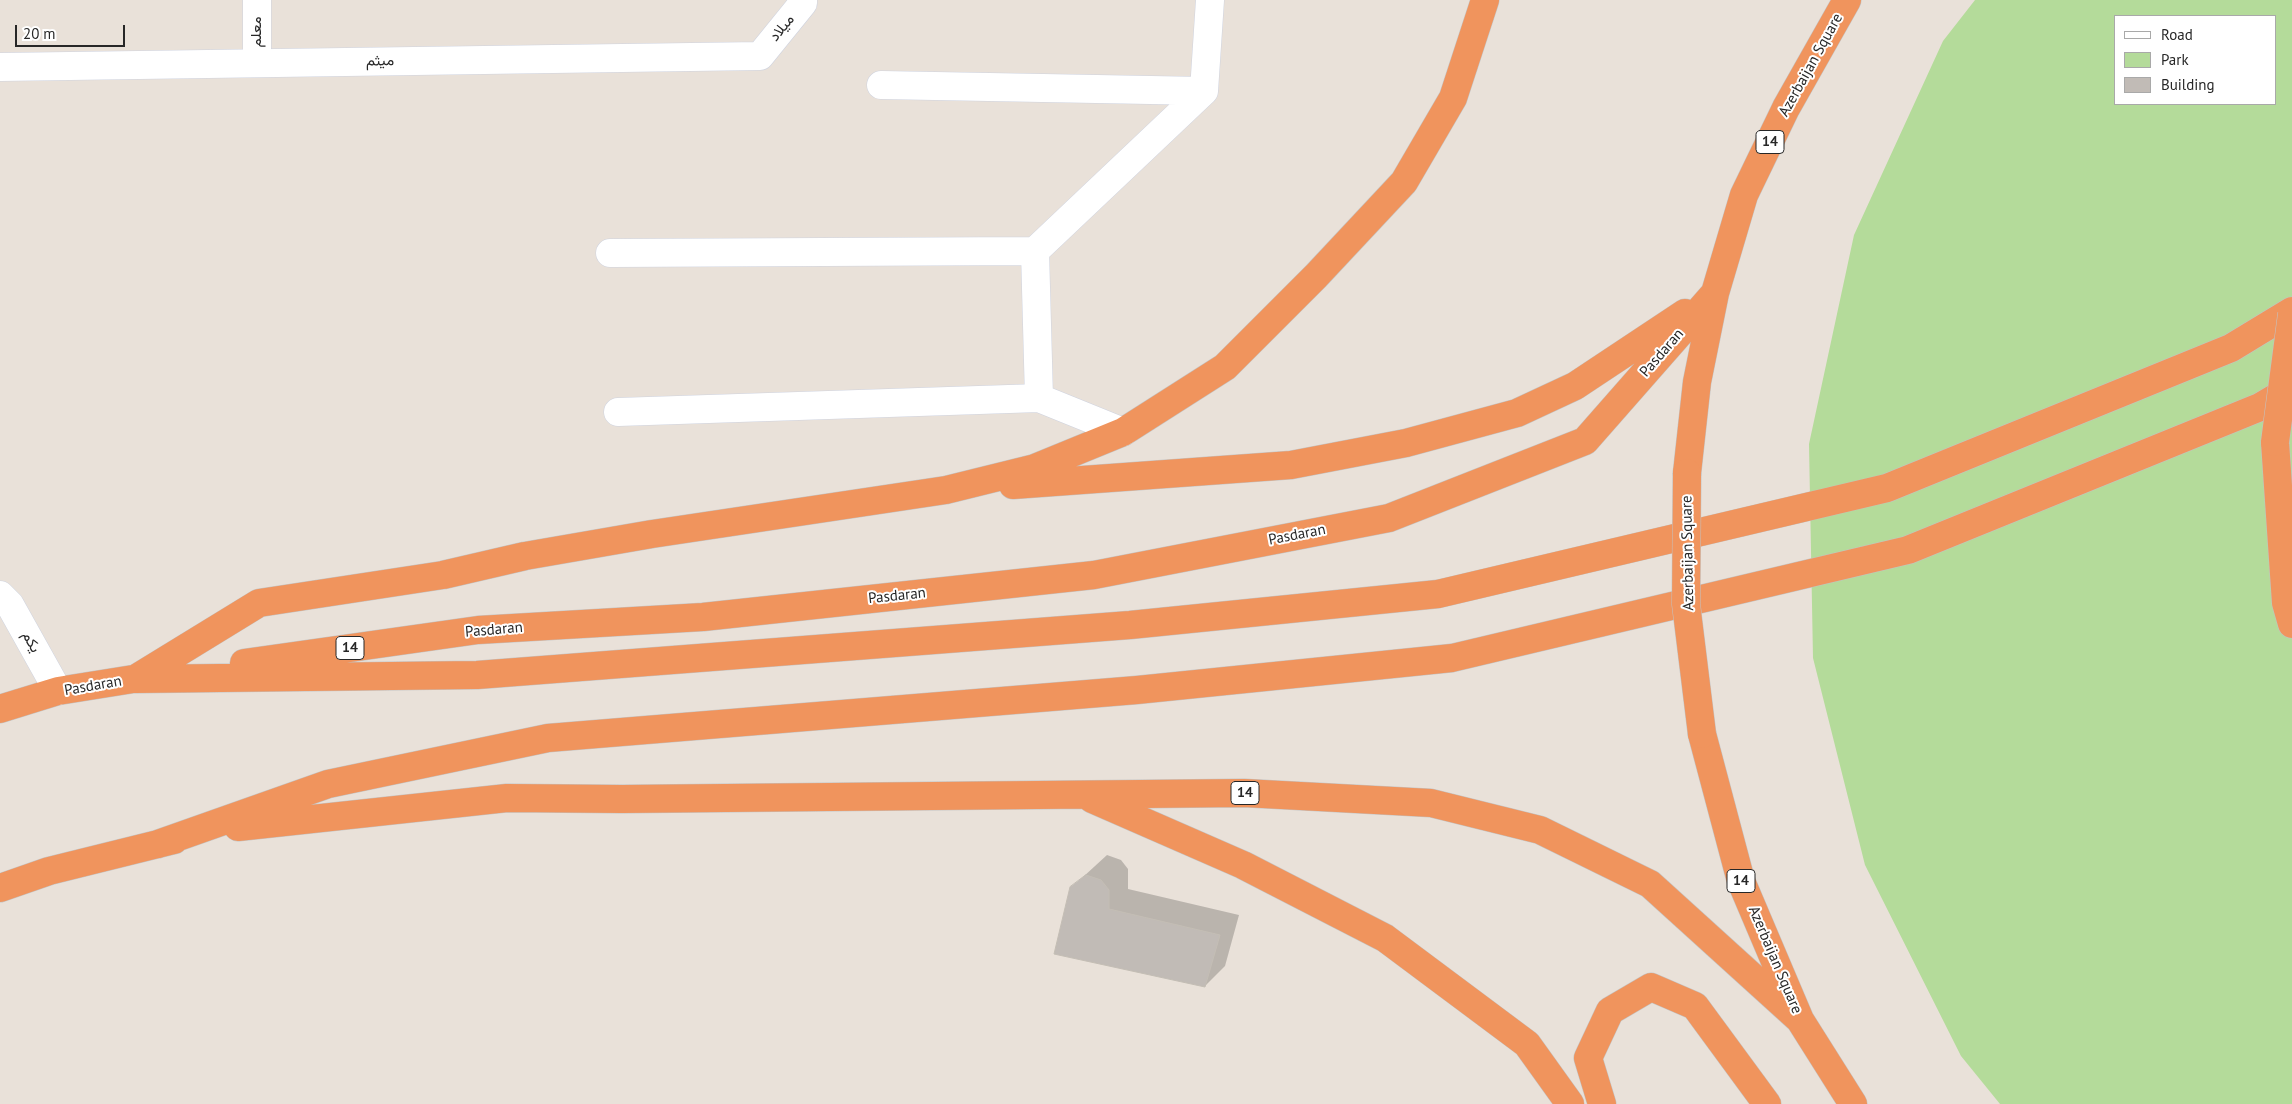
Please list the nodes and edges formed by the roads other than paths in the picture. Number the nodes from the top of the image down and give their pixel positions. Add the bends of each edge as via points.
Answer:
1 (257, 0) edge
2 (803, 0) edge
3 (1210, 0) edge
4 (1485, 0) edge
5 (1847, 0) edge
6 (760, 56) joint
7 (257, 63) junction
8 (0, 67) edge
9 (881, 84) dead end
10 (1204, 91) junction
11 (1035, 251) junction
12 (610, 252) dead end
13 (1715, 293) junction
14 (2292, 313) edge
15 (2292, 388) edge
16 (1040, 398) junction
17 (618, 412) dead end
18 (1123, 432) junction
19 (946, 490) junction
20 (3, 603) edge
21 (2292, 624) edge
22 (135, 678) junction
23 (58, 691) junction
24 (0, 709) edge
25 (1084, 795) junction
26 (158, 844) junction
27 (0, 888) edge
28 (1800, 1020) junction
29 (1570, 1104) edge
30 (1602, 1104) edge
31 (1767, 1104) edge
32 (1853, 1104) edge

1 - 7 street, معلم
2 - 6 street, میلاد
3 - 10 street
4 - 18 highway via 1453,98 1404,182 1226,367
5 - 13 highway, Azerbaijan Square / 14 via 1786,108 1744,196
6 - 7 street, میثم
7 - 8 street, میثم
9 - 10 street
10 - 11 street
11 - 12 street
11 - 16 street
13 - 19 highway via 1576,386 1517,413 1406,443 1291,464
13 - 22 highway, Pasdaran / 14 via 1585,441 1389,518 1094,575 703,618 478,630
13 - 28 highway, Azerbaijan Square / 14, bridge via 1697,382 1687,473 1686,604 1702,734 1741,881
14 - 21 highway, bridge via 2275,442 2286,603
14 - 22 highway via 2231,348 1887,488 1438,594 1130,625 477,675
15 - 26 highway via 2260,407 1908,550 1452,658 1137,690 548,738 328,784
16 - 17 street
16 - 18 street
18 - 19 highway via 1035,468
19 - 22 highway via 652,534 443,574 259,603
20 - 23 street, یکم
22 - 23 highway, Pasdaran / 14
23 - 24 highway, Pasdaran / 14
25 - 26 highway, 14 via 507,798 222,829
25 - 28 highway, 14 via 1244,793 1432,803 1540,830 1650,884
25 - 29 highway, 14 via 1243,865 1385,938 1526,1044
26 - 27 highway, 14 via 49,870
28 - 32 highway, Azerbaijan Square / 14
30 - 31 highway via 1588,1058 1610,1011 1651,987 1696,1006

